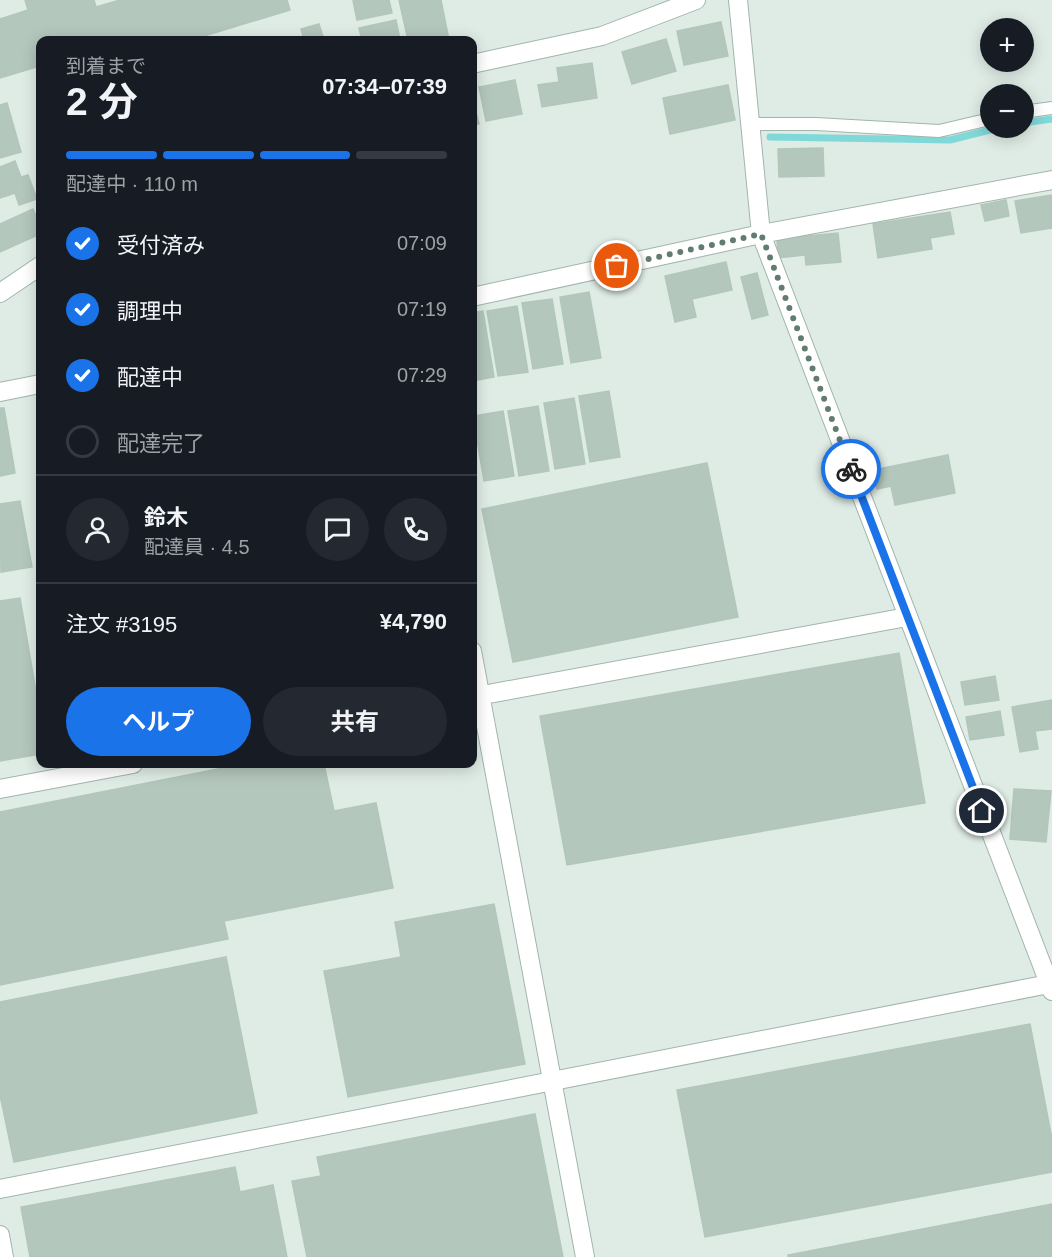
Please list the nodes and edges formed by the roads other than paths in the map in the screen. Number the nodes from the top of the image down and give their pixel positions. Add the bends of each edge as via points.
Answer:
1 (738, 0) edge
2 (691, 1) edge
3 (477, 63) edge
4 (1052, 108) edge
5 (1034, 110) edge
6 (980, 121) edge
7 (750, 124) junction
8 (1052, 180) edge
9 (761, 234) junction
10 (36, 269) edge
11 (0, 293) edge
12 (477, 296) edge
13 (36, 385) edge
14 (0, 392) edge
15 (908, 617) junction
16 (477, 697) edge
17 (112, 768) edge
18 (0, 789) edge
19 (1051, 988) edge
20 (552, 1081) junction
21 (0, 1189) edge
22 (0, 1235) edge
23 (4, 1257) edge
24 (585, 1257) edge

1 - 7 street
2 - 3 street via 602,36
4 - 5 lane
6 - 7 lane via 939,131
7 - 9 street
8 - 9 street
9 - 12 street
9 - 15 street
10 - 11 street
13 - 14 street
15 - 16 street
15 - 19 street
16 - 20 street
17 - 18 street
19 - 20 street
20 - 21 street
20 - 24 street
22 - 23 street

